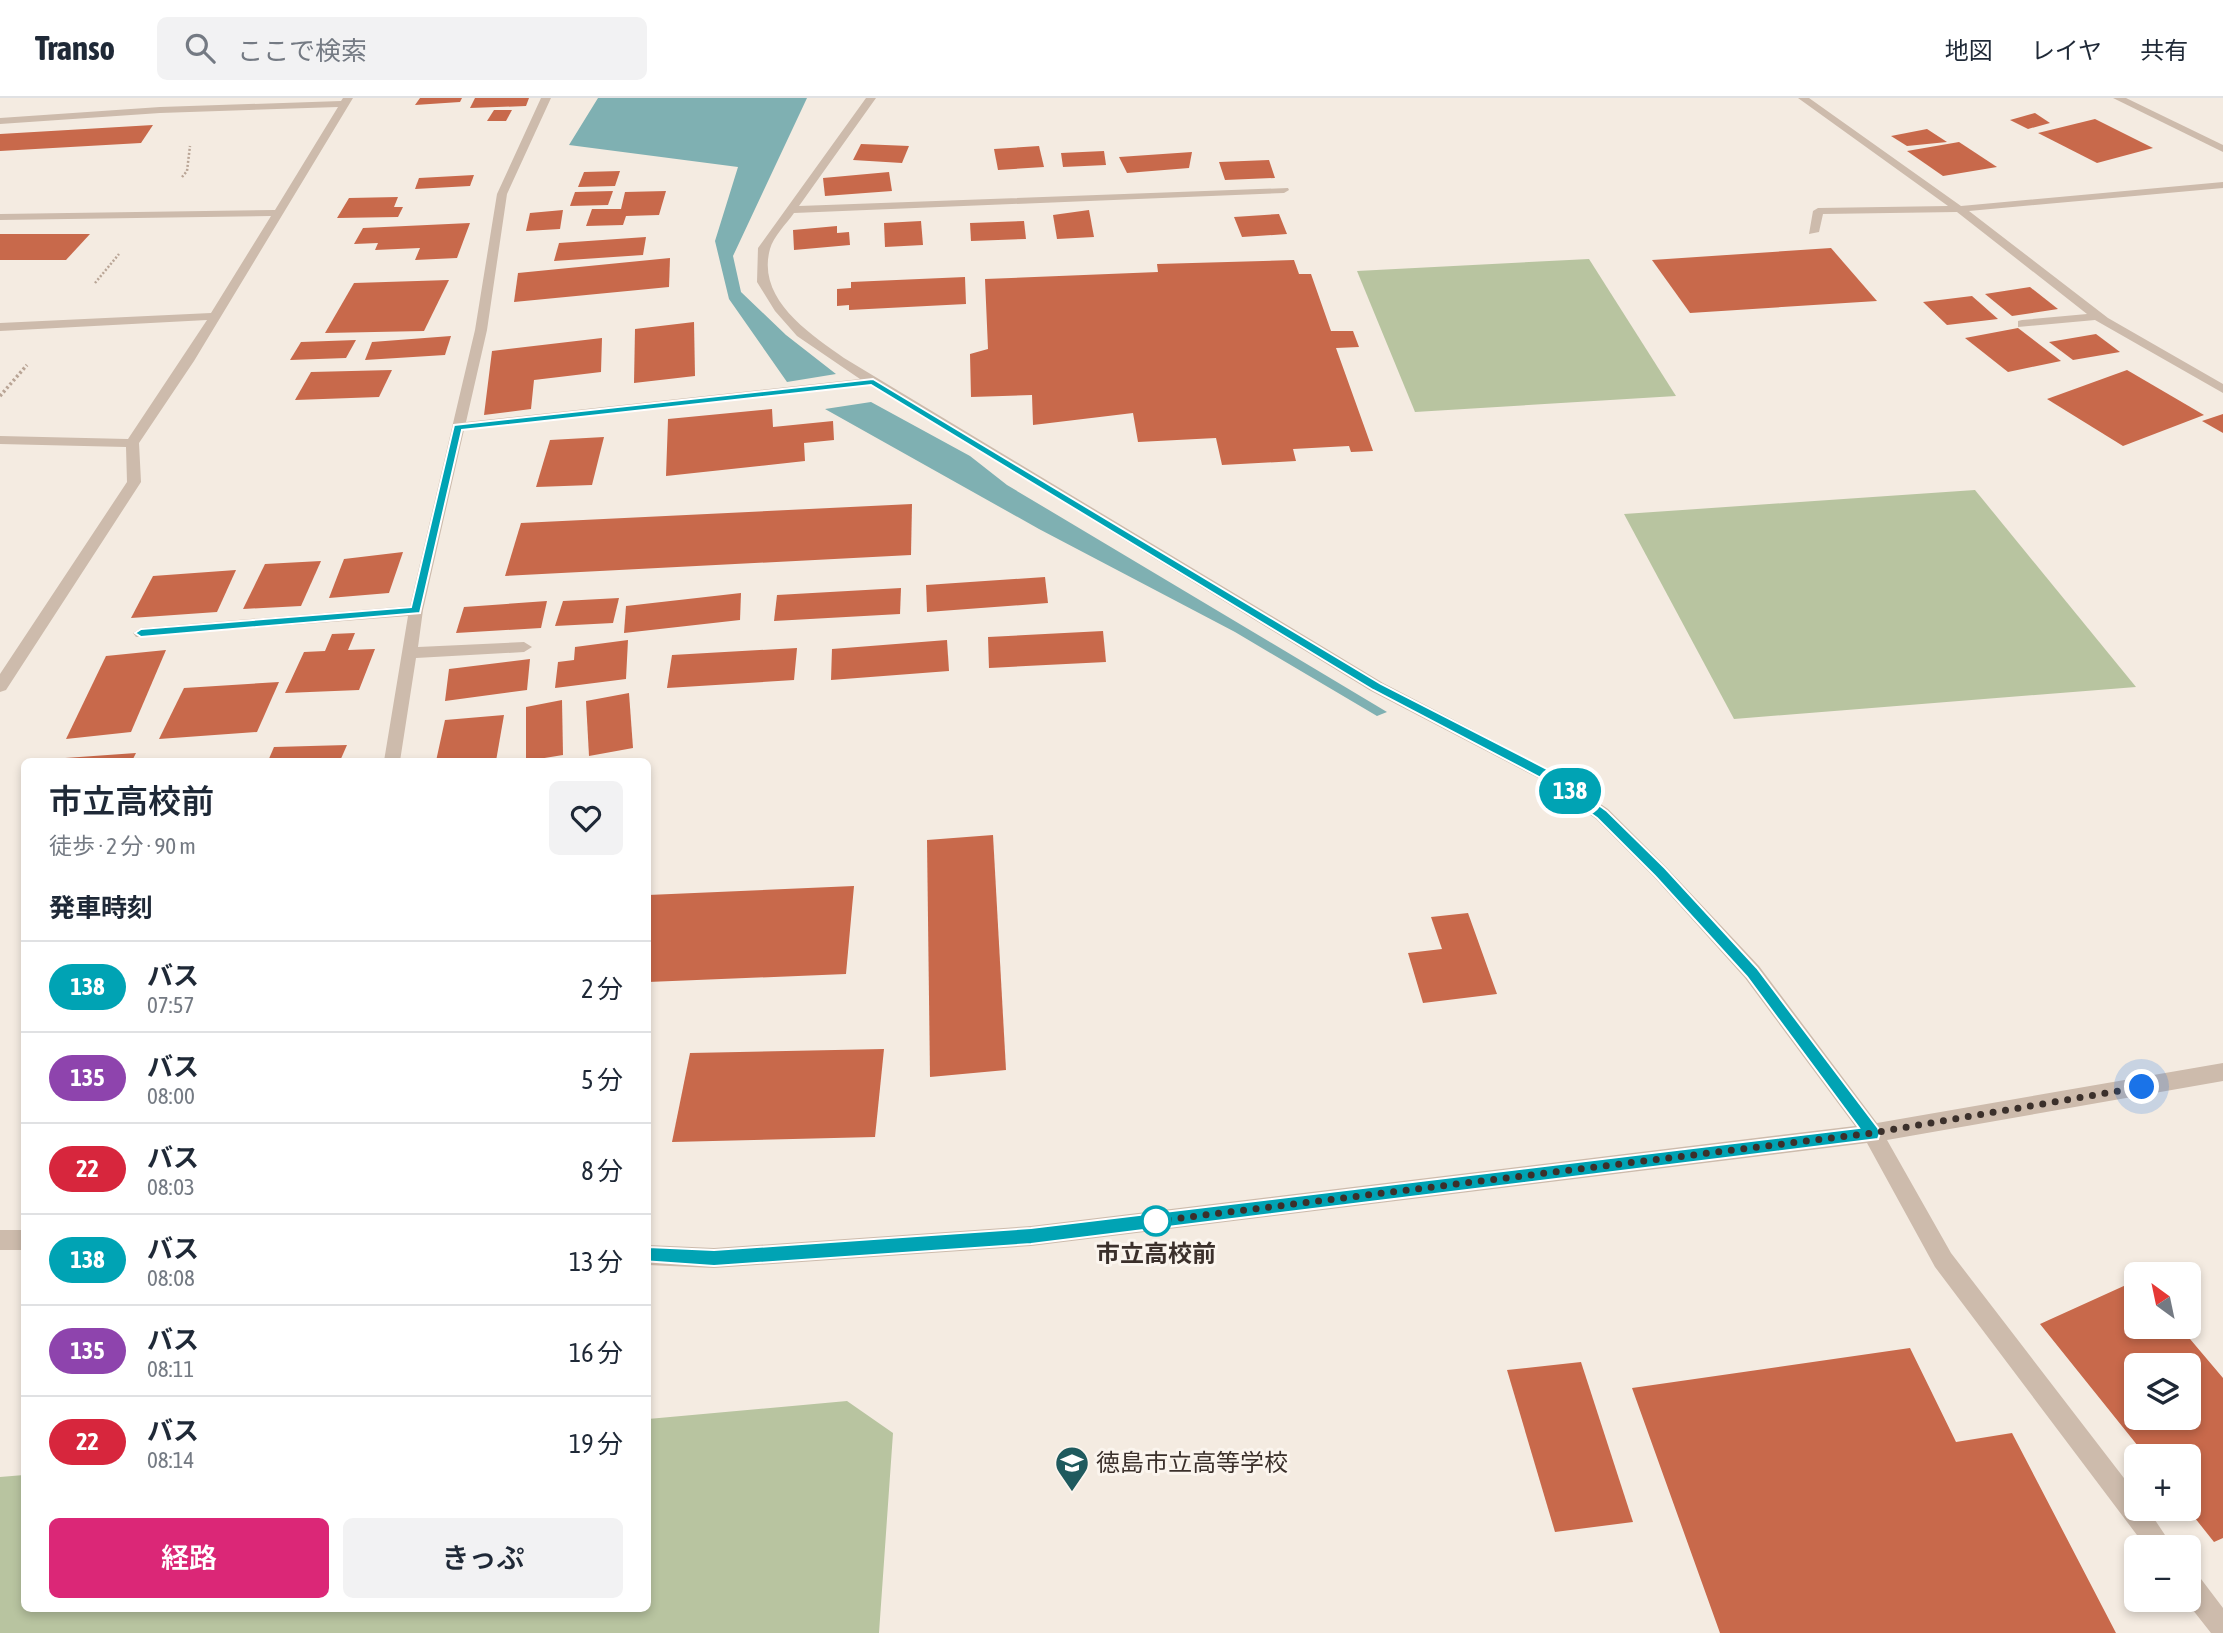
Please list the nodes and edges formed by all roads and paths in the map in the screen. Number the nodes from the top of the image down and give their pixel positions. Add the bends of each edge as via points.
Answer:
1 (546, 98) edge
2 (870, 98) edge
3 (1803, 98) edge
4 (2118, 98) edge
5 (346, 101) edge
6 (184, 109) junction
7 (0, 121) edge
8 (2223, 149) edge
9 (2223, 185) edge
10 (1284, 190) dead end
11 (1959, 209) junction
12 (791, 210) junction
13 (278, 213) junction
14 (151, 215) junction
15 (0, 217) edge
16 (1813, 232) dead end
17 (216, 316) junction
18 (2098, 316) junction
19 (2022, 324) dead end
20 (60, 325) junction
21 (0, 327) edge
22 (873, 382) junction
23 (2223, 389) edge
24 (458, 427) junction
25 (0, 440) edge
26 (132, 443) junction
27 (416, 610) junction
28 (141, 633) dead end
29 (524, 647) dead end
30 (409, 653) junction
31 (0, 686) edge
32 (392, 758) edge
33 (2223, 1072) edge
34 (1872, 1133) junction
35 (0, 1240) edge
36 (21, 1240) edge
37 (651, 1255) edge
38 (2152, 1535) edge
39 (2201, 1600) edge
40 (2223, 1628) edge

1 - 24 street via 502,194 481,330
2 - 12 street
3 - 11 street
4 - 8 street
5 - 6 street
5 - 13 street
6 - 7 street
6 - 14 path via 164,146 190,146 187,171
9 - 11 street
10 - 12 street
11 - 16 street via 1818,211
11 - 18 street
12 - 22 street via 764,248 762,282 801,334
13 - 14 street
13 - 17 street
14 - 15 street
14 - 20 path
17 - 20 street
17 - 26 street
18 - 19 street
18 - 23 street
20 - 21 street
22 - 24 street
22 - 34 street via 1377,687 1546,775 1602,814 1752,972
24 - 27 street
25 - 26 street
26 - 31 street via 134,482
27 - 28 street
27 - 30 street
29 - 30 street
30 - 32 street
33 - 34 street
34 - 37 street via 1031,1236 714,1258
34 - 38 street via 1943,1260
35 - 36 street
39 - 40 street

